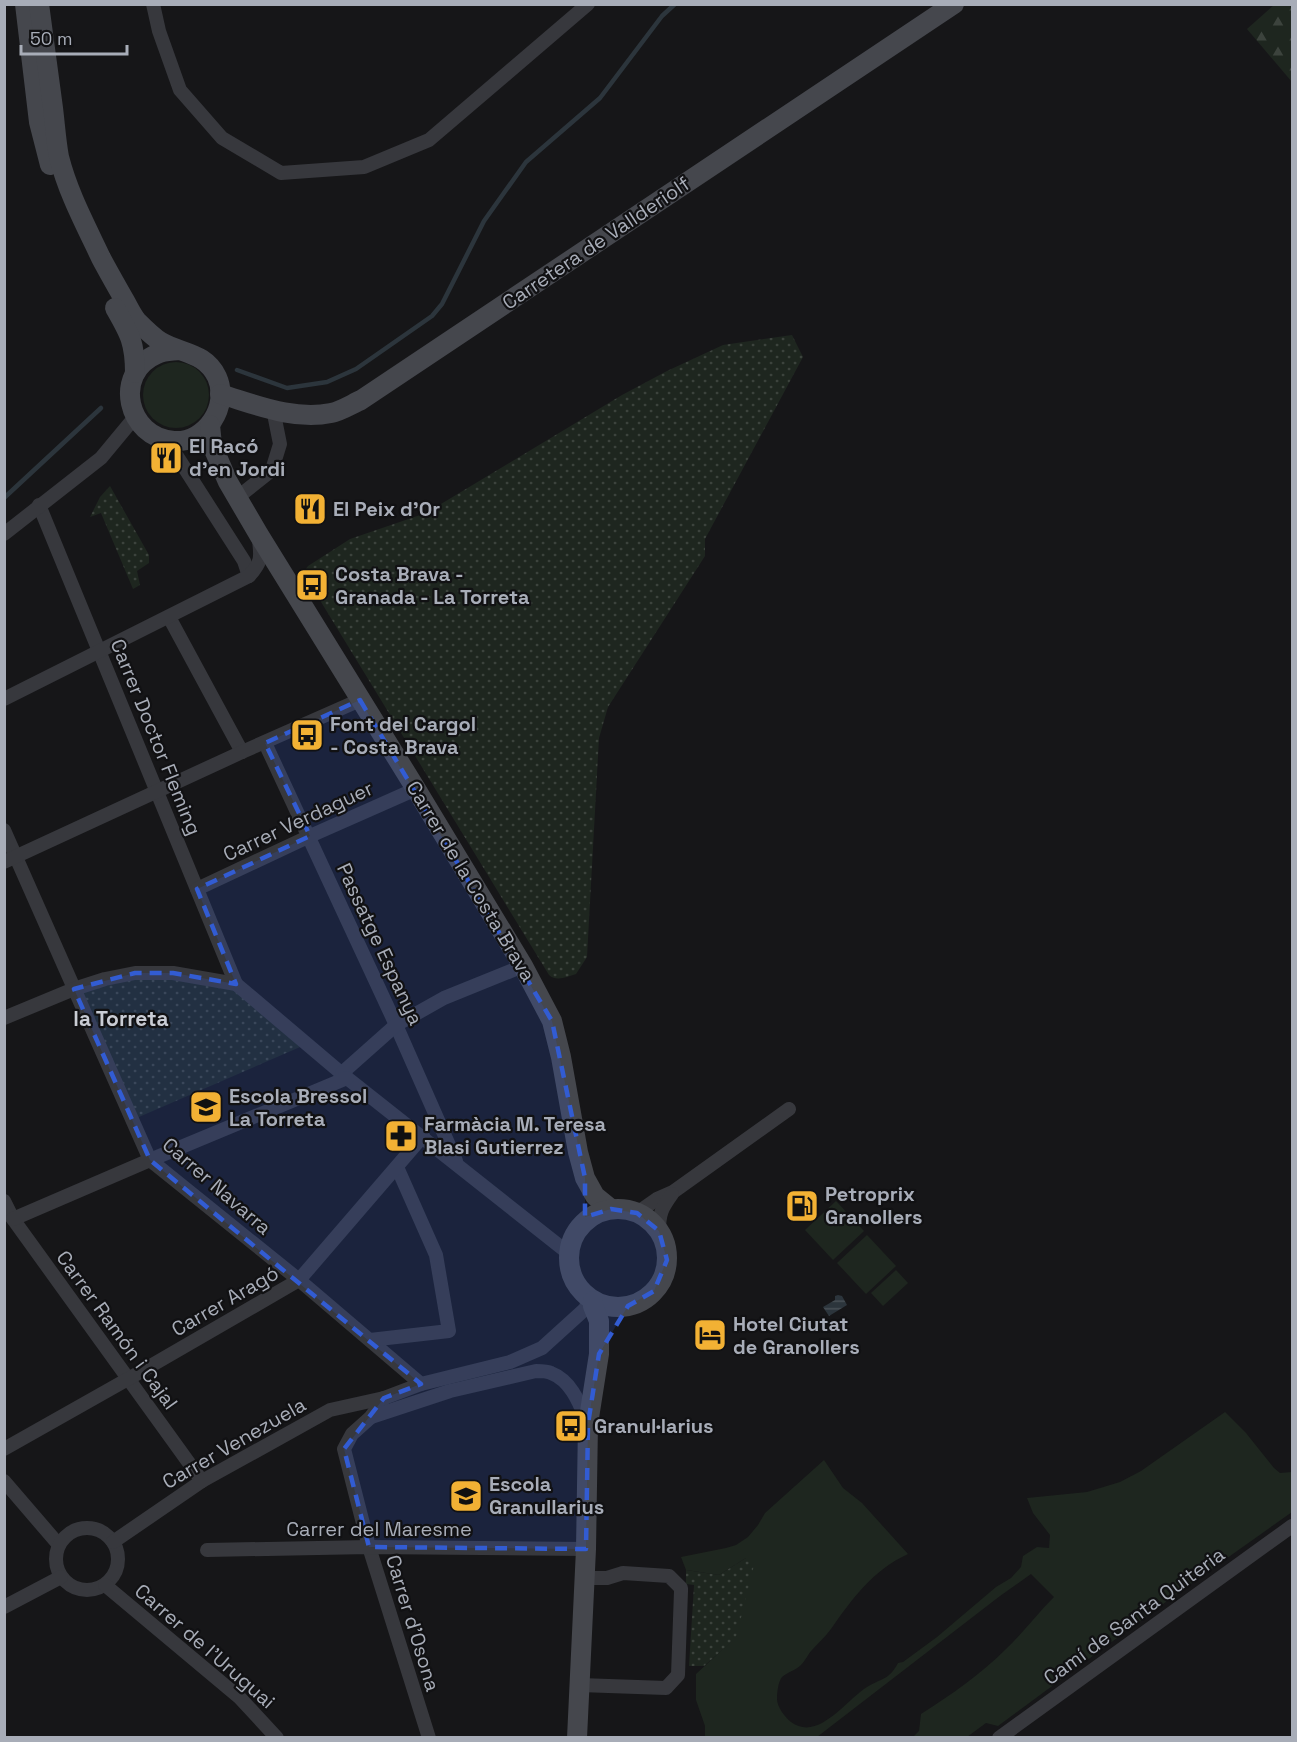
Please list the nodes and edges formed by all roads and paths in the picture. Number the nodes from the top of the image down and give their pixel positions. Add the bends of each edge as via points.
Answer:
1 (25, 4) edge
2 (39, 4) edge
3 (153, 4) edge
4 (588, 4) edge
5 (954, 4) edge
6 (179, 350) junction
7 (135, 373) junction
8 (220, 394) junction
9 (273, 409) junction
10 (135, 417) junction
11 (210, 425) junction
12 (171, 440) junction
13 (233, 490) junction
14 (39, 506) junction
15 (4, 534) edge
16 (259, 535) junction
17 (249, 576) junction
18 (169, 617) junction
19 (100, 651) junction
20 (4, 699) edge
21 (360, 700) junction
22 (265, 743) junction
23 (242, 752) junction
24 (416, 789) junction
25 (157, 792) junction
26 (4, 830) edge
27 (310, 836) junction
28 (10, 860) edge
29 (197, 889) junction
30 (523, 966) junction
31 (236, 984) junction
32 (74, 989) junction
33 (4, 1018) edge
34 (396, 1025) junction
35 (344, 1076) junction
36 (789, 1109) dead end
37 (423, 1136) junction
38 (150, 1160) junction
39 (457, 1163) junction
40 (397, 1167) junction
41 (585, 1178) junction
42 (673, 1192) junction
43 (4, 1201) edge
44 (611, 1209) junction
45 (637, 1213) junction
46 (13, 1219) junction
47 (580, 1226) junction
48 (659, 1231) junction
49 (567, 1252) junction
50 (299, 1280) junction
51 (591, 1300) junction
52 (628, 1306) junction
53 (369, 1340) junction
54 (599, 1354) junction
55 (128, 1379) junction
56 (421, 1384) junction
57 (384, 1398) junction
58 (370, 1417) junction
59 (588, 1424) junction
60 (4, 1449) edge
61 (4, 1480) edge
62 (202, 1481) junction
63 (1293, 1526) edge
64 (113, 1542) junction
65 (59, 1545) junction
66 (369, 1547) junction
67 (586, 1549) junction
68 (207, 1550) dead end
69 (61, 1577) junction
70 (584, 1578) junction
71 (105, 1585) junction
72 (4, 1606) edge
73 (580, 1685) junction
74 (277, 1737) edge
75 (429, 1737) edge
76 (577, 1737) edge
77 (999, 1737) edge

1 - 7 street via 39,122 54,180 99,279 128,330 135,351
2 - 6 street via 60,158 76,207 136,320 160,341
3 - 4 street via 180,90 222,138 281,173 363,167 429,140
5 - 9 street, Carretera de Vallderiolf via 361,400 332,413 306,415
6 - 7 street via 158,353
6 - 8 street via 207,363 217,378
7 - 10 street via 130,386
8 - 9 street, Carretera de Vallderiolf
8 - 11 street
9 - 13 street via 280,444 272,470
10 - 12 street via 145,429
10 - 14 street via 101,458
11 - 12 street via 194,437
11 - 13 street, Carrer de la Costa Brava via 212,445
12 - 13 street, Carrer de la Costa Brava via 204,454
12 - 17 street via 244,561
13 - 16 street, Carrer de la Costa Brava
14 - 15 street
14 - 19 street, Carrer Doctor Fleming
16 - 17 street via 261,557
16 - 21 street, Carrer de la Costa Brava
17 - 18 street
18 - 19 street
18 - 23 street
19 - 20 street
19 - 25 street, Carrer Doctor Fleming
21 - 22 street
21 - 24 street, Carrer de la Costa Brava
22 - 23 street
22 - 27 street, Passatge Espanya
23 - 25 street
24 - 27 street, Carrer Verdaguer
24 - 30 street, Carrer de la Costa Brava
25 - 28 street
25 - 29 street, Carrer Doctor Fleming
26 - 28 street, Carrer Navarra
27 - 29 street, Carrer Verdaguer
27 - 34 street, Passatge Espanya
28 - 32 street, Carrer Navarra
29 - 31 street, Carrer Doctor Fleming
30 - 34 street via 444,998
30 - 41 street, Carrer de la Costa Brava via 552,1021
31 - 32 street via 173,973 135,973
31 - 35 street
32 - 33 street
32 - 38 street, Carrer Navarra
34 - 35 street
34 - 39 street, Passatge Espanya
35 - 37 street
35 - 38 street
36 - 42 street
37 - 39 street
37 - 40 street, Carrer Aragó
38 - 46 street
38 - 50 street, Carrer Navarra
39 - 49 street
40 - 50 street, Carrer Aragó
40 - 53 street via 436,1255 449,1331
41 - 44 street, Carrer de la Costa Brava via 595,1196
41 - 47 street, Carrer de la Costa Brava via 585,1208
42 - 45 street
42 - 48 street via 659,1216
43 - 46 street, Carrer Ramón i Cajal
44 - 45 street
44 - 47 street
45 - 48 street
46 - 55 street, Carrer Ramón i Cajal
47 - 49 street
48 - 52 street via 666,1247 663,1277 654,1291
49 - 51 street via 571,1274
50 - 53 street, Carrer Navarra
50 - 55 street, Carrer Aragó
51 - 52 street
51 - 54 street via 599,1321
51 - 56 street, Carrer Venezuela via 542,1348 510,1362
52 - 54 street
53 - 56 street, Carrer Navarra
54 - 59 street
55 - 60 street, Carrer Aragó
55 - 62 street, Carrer Ramón i Cajal
56 - 57 street, Carrer Venezuela
57 - 58 street
57 - 62 street, Carrer Venezuela via 330,1410
58 - 59 street via 450,1391 536,1371 550,1372 571,1388
58 - 66 street, Carrer d'Osona via 352,1434 344,1449
59 - 67 street
61 - 65 street
62 - 64 street, Carrer Venezuela
63 - 77 street, Camí de Santa Quiteria
64 - 65 street via 92,1528 71,1532
64 - 71 street via 118,1562 115,1574
65 - 69 street via 56,1566
66 - 67 street, Carrer del Maresme
66 - 68 street, Carrer del Maresme
66 - 75 street, Carrer d'Osona
67 - 70 street
69 - 71 street via 72,1587 83,1590
69 - 72 street
70 - 73 street
70 - 73 street via 623,1573 669,1576 681,1588 678,1675 666,1688
71 - 74 street, Carrer de l'Uruguai via 240,1698
73 - 76 street

